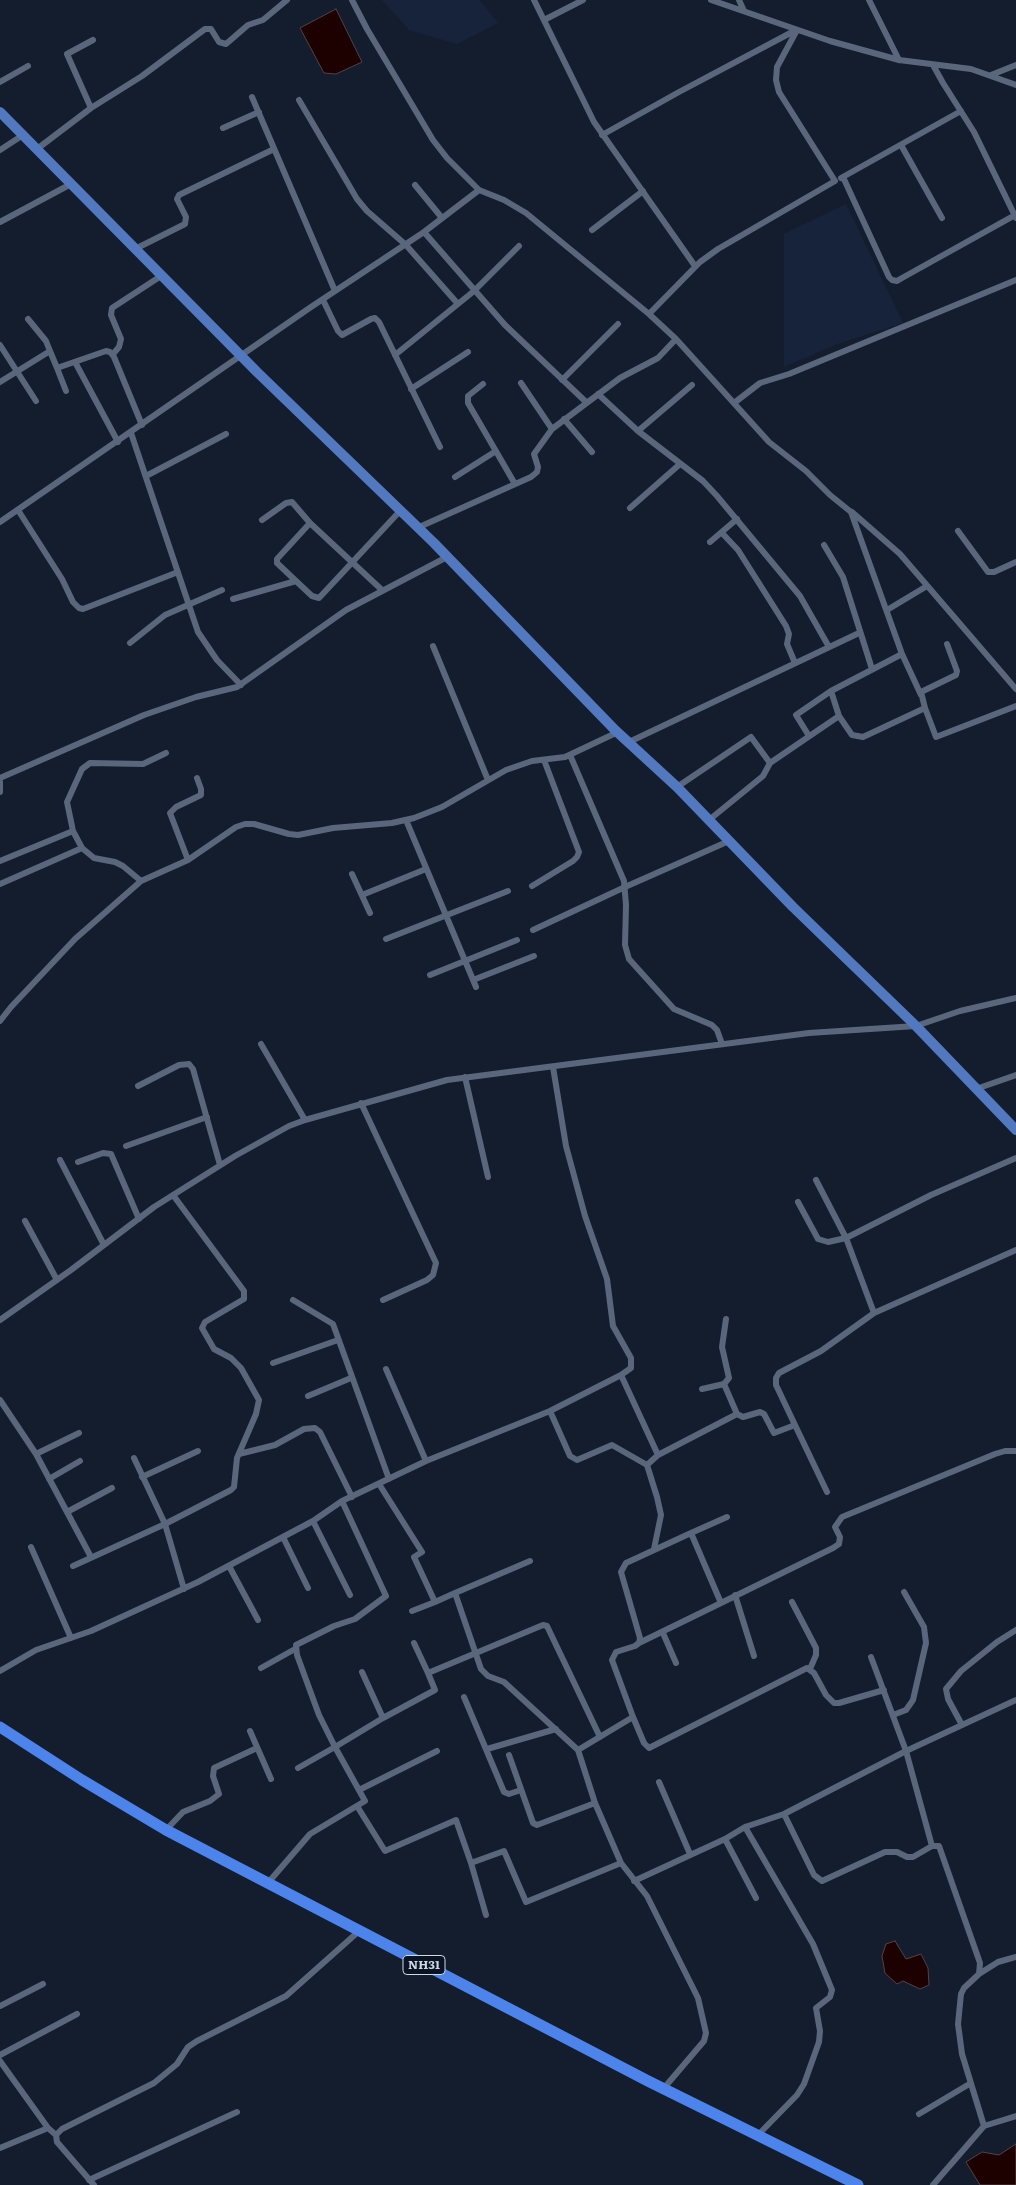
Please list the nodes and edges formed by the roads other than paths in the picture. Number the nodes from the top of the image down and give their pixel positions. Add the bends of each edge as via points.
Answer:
1 (286, 0) edge
2 (352, 0) edge
3 (534, 0) edge
4 (583, 0) edge
5 (711, 0) edge
6 (739, 0) edge
7 (869, 0) edge
8 (744, 11) junction
9 (544, 20) junction
10 (797, 30) junction
11 (93, 40) dead end
12 (899, 60) junction
13 (934, 65) junction
14 (1016, 65) edge
15 (28, 66) dead end
16 (991, 76) junction
17 (0, 82) edge
18 (1016, 85) edge
19 (252, 97) dead end
20 (299, 100) dead end
21 (91, 108) junction
22 (961, 111) junction
23 (0, 112) edge
24 (258, 112) junction
25 (222, 128) dead end
26 (23, 135) junction
27 (602, 135) junction
28 (900, 145) junction
29 (37, 149) junction
30 (274, 149) junction
31 (0, 150) edge
32 (843, 177) junction
33 (836, 182) junction
34 (71, 184) junction
35 (415, 185) dead end
36 (479, 190) junction
37 (643, 191) junction
38 (1015, 216) edge
39 (442, 218) junction
40 (942, 218) dead end
41 (0, 222) edge
42 (592, 230) dead end
43 (424, 232) junction
44 (406, 245) junction
45 (519, 246) dead end
46 (135, 249) junction
47 (695, 266) junction
48 (161, 276) junction
49 (1016, 280) edge
50 (335, 291) junction
51 (474, 291) junction
52 (323, 300) junction
53 (458, 304) junction
54 (649, 314) junction
55 (28, 319) dead end
56 (618, 324) dead end
57 (676, 339) junction
58 (0, 345) edge
59 (50, 351) junction
60 (468, 352) dead end
61 (112, 354) junction
62 (395, 355) junction
63 (242, 357) junction
64 (76, 362) junction
65 (57, 368) junction
66 (17, 372) junction
67 (1, 379) edge
68 (562, 380) junction
69 (521, 383) dead end
70 (483, 384) dead end
71 (692, 384) dead end
72 (411, 389) junction
73 (66, 391) dead end
74 (598, 394) junction
75 (36, 401) dead end
76 (586, 402) junction
77 (734, 403) junction
78 (564, 419) junction
79 (142, 425) junction
80 (552, 429) junction
81 (638, 431) junction
82 (131, 433) junction
83 (226, 434) dead end
84 (118, 442) junction
85 (440, 447) dead end
86 (496, 451) junction
87 (592, 452) dead end
88 (680, 464) junction
89 (146, 476) junction
90 (455, 477) dead end
91 (515, 484) junction
92 (630, 508) dead end
93 (18, 510) junction
94 (400, 511) junction
95 (851, 512) junction
96 (737, 519) junction
97 (262, 520) dead end
98 (0, 522) edge
99 (310, 523) junction
100 (417, 528) junction
101 (958, 531) dead end
102 (722, 533) junction
103 (710, 542) dead end
104 (824, 545) dead end
105 (447, 557) junction
106 (1016, 562) edge
107 (352, 564) junction
108 (178, 572) junction
109 (296, 581) junction
110 (927, 586) junction
111 (222, 590) dead end
112 (382, 590) junction
113 (233, 599) dead end
114 (188, 605) junction
115 (887, 610) junction
116 (859, 633) junction
117 (130, 643) dead end
118 (947, 644) dead end
119 (433, 646) dead end
120 (829, 647) junction
121 (902, 654) junction
122 (795, 663) junction
123 (872, 669) junction
124 (241, 685) junction
125 (1016, 688) edge
126 (831, 691) junction
127 (920, 695) junction
128 (1016, 706) edge
129 (925, 708) junction
130 (839, 716) junction
131 (618, 732) junction
132 (809, 736) junction
133 (629, 742) junction
134 (166, 753) dead end
135 (570, 755) junction
136 (544, 760) junction
137 (770, 763) junction
138 (197, 778) dead end
139 (0, 780) edge
140 (488, 780) junction
141 (677, 787) junction
142 (0, 792) edge
143 (406, 820) junction
144 (709, 820) junction
145 (73, 830) junction
146 (730, 841) junction
147 (82, 848) junction
148 (1, 859) edge
149 (188, 860) junction
150 (426, 869) junction
151 (352, 874) dead end
152 (141, 881) junction
153 (0, 884) edge
154 (532, 886) dead end
155 (625, 887) junction
156 (508, 891) dead end
157 (362, 895) junction
158 (370, 914) dead end
159 (446, 915) junction
160 (534, 930) dead end
161 (386, 939) dead end
162 (517, 940) dead end
163 (534, 956) dead end
164 (465, 961) junction
165 (430, 975) dead end
166 (473, 980) junction
167 (476, 987) dead end
168 (1016, 998) edge
169 (0, 1021) edge
170 (916, 1026) junction
171 (261, 1044) dead end
172 (722, 1044) junction
173 (553, 1067) junction
174 (1016, 1075) edge
175 (465, 1078) junction
176 (138, 1086) dead end
177 (976, 1089) junction
178 (361, 1103) junction
179 (207, 1117) junction
180 (305, 1120) junction
181 (1016, 1130) edge
182 (126, 1146) dead end
183 (1016, 1158) edge
184 (60, 1160) dead end
185 (78, 1162) dead end
186 (220, 1165) junction
187 (488, 1177) dead end
188 (816, 1180) dead end
189 (173, 1195) junction
190 (798, 1202) dead end
191 (138, 1219) junction
192 (25, 1221) dead end
193 (846, 1238) junction
194 (104, 1245) junction
195 (1016, 1250) edge
196 (57, 1280) junction
197 (293, 1300) dead end
198 (383, 1300) dead end
199 (874, 1313) junction
200 (726, 1319) dead end
201 (0, 1320) edge
202 (338, 1340) junction
203 (273, 1363) dead end
204 (386, 1369) dead end
205 (621, 1375) junction
206 (351, 1378) junction
207 (724, 1384) junction
208 (702, 1389) dead end
209 (308, 1396) dead end
210 (0, 1400) edge
211 (550, 1411) junction
212 (737, 1414) junction
213 (795, 1425) junction
214 (79, 1433) dead end
215 (198, 1451) dead end
216 (1016, 1451) edge
217 (36, 1454) junction
218 (239, 1454) junction
219 (658, 1454) junction
220 (134, 1458) dead end
221 (80, 1461) dead end
222 (426, 1461) junction
223 (647, 1465) junction
224 (142, 1477) junction
225 (49, 1479) junction
226 (389, 1479) junction
227 (378, 1484) junction
228 (112, 1488) dead end
229 (827, 1492) dead end
230 (352, 1497) junction
231 (342, 1502) junction
232 (67, 1512) junction
233 (727, 1517) dead end
234 (313, 1521) junction
235 (165, 1524) junction
236 (691, 1533) junction
237 (283, 1537) junction
238 (31, 1547) dead end
239 (654, 1549) junction
240 (91, 1557) junction
241 (530, 1561) dead end
242 (73, 1566) dead end
243 (229, 1566) junction
244 (308, 1588) dead end
245 (184, 1589) junction
246 (904, 1592) dead end
247 (455, 1593) junction
248 (350, 1595) dead end
249 (735, 1595) junction
250 (435, 1602) junction
251 (721, 1602) junction
252 (792, 1602) dead end
253 (412, 1611) dead end
254 (258, 1620) dead end
255 (1016, 1630) edge
256 (663, 1633) junction
257 (71, 1638) junction
258 (414, 1643) dead end
259 (639, 1643) junction
260 (295, 1649) junction
261 (477, 1652) junction
262 (754, 1656) dead end
263 (871, 1657) dead end
264 (676, 1663) dead end
265 (1, 1668) edge
266 (261, 1668) dead end
267 (810, 1669) junction
268 (362, 1672) dead end
269 (428, 1673) junction
270 (884, 1690) junction
271 (464, 1697) dead end
272 (1016, 1700) edge
273 (893, 1715) junction
274 (383, 1718) junction
275 (633, 1718) junction
276 (962, 1725) junction
277 (0, 1726) edge
278 (556, 1729) junction
279 (250, 1731) dead end
280 (600, 1737) junction
281 (335, 1747) junction
282 (258, 1748) junction
283 (487, 1749) junction
284 (578, 1750) junction
285 (437, 1751) dead end
286 (906, 1751) junction
287 (509, 1755) dead end
288 (298, 1768) dead end
289 (271, 1779) dead end
290 (659, 1782) dead end
291 (359, 1790) junction
292 (521, 1790) junction
293 (596, 1803) junction
294 (358, 1806) junction
295 (784, 1814) junction
296 (745, 1827) junction
297 (166, 1830) junction
298 (725, 1839) junction
299 (932, 1846) junction
300 (690, 1854) junction
301 (471, 1863) junction
302 (621, 1863) junction
303 (634, 1881) junction
304 (267, 1884) junction
305 (756, 1898) dead end
306 (486, 1915) dead end
307 (358, 1932) junction
308 (1016, 1957) edge
309 (980, 1974) junction
310 (43, 1984) dead end
311 (0, 2006) edge
312 (77, 2014) dead end
313 (0, 2055) edge
314 (0, 2061) edge
315 (971, 2083) junction
316 (664, 2088) junction
317 (237, 2112) dead end
318 (919, 2114) dead end
319 (1016, 2116) edge
320 (984, 2126) junction
321 (48, 2128) junction
322 (56, 2135) junction
323 (758, 2135) junction
324 (0, 2148) edge
325 (92, 2182) edge
326 (858, 2185) edge
327 (933, 2185) edge

1 - 21 street via 263,20 248,25 226,44 205,28 142,76
2 - 36 street via 433,140
3 - 9 street
4 - 9 street
5 - 8 street
6 - 8 street
7 - 12 street
8 - 10 street
9 - 27 street
10 - 12 street
10 - 27 street
10 - 33 street via 777,67 779,92
11 - 21 street via 67,54
12 - 13 street
13 - 16 street via 971,69
13 - 22 street
14 - 16 street
15 - 17 street
16 - 18 street
19 - 24 street
20 - 44 street via 356,199
21 - 29 street
22 - 28 street
22 - 38 street
23 - 26 main road
24 - 25 street
24 - 30 street
26 - 29 main road
26 - 31 street
27 - 37 street
28 - 32 street
28 - 40 street
29 - 34 main road
30 - 46 street via 177,197 186,217 185,224
30 - 50 street
32 - 33 street
32 - 38 street via 892,280 897,281
33 - 47 street via 718,249
34 - 41 street
34 - 46 main road
35 - 39 street
36 - 39 street
36 - 54 street via 526,213
37 - 42 street
37 - 47 street
39 - 43 street
43 - 44 street
43 - 51 street
44 - 50 street
44 - 53 street
45 - 51 street
46 - 48 main road
47 - 54 street
48 - 61 street via 112,308 111,315 121,339
48 - 63 main road
49 - 77 street via 760,383
50 - 52 street
51 - 53 street
51 - 68 street via 528,350
52 - 62 street via 342,335 371,319 378,320
52 - 63 street
53 - 62 street
54 - 57 street
55 - 59 street
56 - 68 street
57 - 74 street via 658,358
57 - 77 street
58 - 66 street
59 - 65 street
59 - 66 street
60 - 72 street
61 - 64 street via 106,351
61 - 79 street
62 - 72 street
63 - 79 street
63 - 94 main road
64 - 65 street
64 - 84 street
65 - 73 street
66 - 67 street
66 - 75 street
68 - 76 street
69 - 80 street
70 - 86 street via 466,399
71 - 81 street
72 - 85 street
74 - 76 street
74 - 81 street
76 - 78 street
77 - 95 street via 769,442
78 - 80 street
78 - 87 street
79 - 82 street
80 - 91 street via 534,454 538,466 536,472
81 - 88 street
82 - 84 street
82 - 89 street
83 - 89 street
84 - 93 street
86 - 90 street
86 - 91 street
88 - 92 street
88 - 96 street via 710,487
89 - 108 street
91 - 100 street
93 - 98 street
93 - 108 street via 79,608
94 - 100 main road
94 - 107 street
95 - 110 street via 900,554
95 - 115 street
96 - 102 street
96 - 120 street via 800,596
97 - 99 street via 292,502
99 - 107 street
99 - 109 street via 277,559
100 - 105 main road
101 - 106 street via 988,572
102 - 103 street
102 - 122 street via 738,550 786,626 789,634 787,644
104 - 116 street via 843,577
105 - 112 street
105 - 131 main road
107 - 109 street via 319,598 312,596
107 - 112 street
108 - 114 street
109 - 113 street
110 - 115 street
110 - 125 street
111 - 114 street
112 - 124 street via 346,610
114 - 117 street via 159,619
114 - 124 street via 207,646
115 - 121 street
116 - 120 street
116 - 123 street
118 - 127 street via 956,675
119 - 140 street
120 - 122 street
121 - 123 street
121 - 127 street
122 - 133 street
123 - 126 street
124 - 139 street via 144,715
126 - 130 street
126 - 132 street via 796,715
127 - 129 street
128 - 129 street via 936,737
129 - 130 street via 863,737 852,735
130 - 132 street
131 - 133 main road
131 - 135 street
132 - 137 street
133 - 141 main road
134 - 145 street via 143,764 97,762 85,765 67,802
135 - 136 street
135 - 155 street
136 - 140 street via 520,764
136 - 154 street via 579,852 572,861
137 - 141 street via 751,738
137 - 144 street via 763,776
138 - 149 street via 201,795 170,813
139 - 142 street
140 - 143 street via 442,807
141 - 144 main road
143 - 149 street via 298,835 245,824
143 - 150 street
144 - 146 main road
145 - 147 street
145 - 148 street
146 - 155 street
146 - 170 main road via 792,907
147 - 152 street via 94,858 123,866
147 - 153 street
149 - 152 street
150 - 157 street
150 - 159 street
151 - 157 street
152 - 169 street via 76,938
155 - 160 street
155 - 172 street via 625,945 630,959 674,1008 717,1030
156 - 159 street
157 - 158 street
159 - 161 street
159 - 164 street
162 - 164 street
163 - 166 street
164 - 165 street
164 - 166 street
166 - 167 street
168 - 170 street via 960,1011
170 - 172 street via 810,1033
170 - 177 main road
171 - 180 street
172 - 173 street
173 - 175 street
173 - 205 street via 566,1146 606,1279 612,1326 631,1358 631,1368
174 - 177 street
175 - 178 street
175 - 187 street
176 - 179 street via 179,1065 189,1064
177 - 181 main road
178 - 180 street
178 - 198 street via 436,1263 433,1275 426,1280
179 - 182 street
179 - 186 street
180 - 186 street
183 - 193 street via 931,1195
184 - 194 street
185 - 191 street via 103,1153 110,1154
186 - 189 street
188 - 193 street
189 - 191 street
189 - 218 street via 244,1291 244,1299 205,1322 202,1328 214,1349 241,1368 259,1400
190 - 193 street via 818,1238 828,1242
191 - 194 street
192 - 196 street
193 - 199 street
194 - 196 street
195 - 199 street
196 - 201 street
197 - 202 street via 328,1320
199 - 213 street via 776,1378 776,1385
200 - 207 street via 722,1347 729,1378
202 - 203 street
202 - 206 street
204 - 222 street
205 - 211 street
205 - 219 street
206 - 209 street
206 - 226 street
207 - 208 street
207 - 212 street
210 - 217 street
211 - 222 street
211 - 223 street via 570,1456 577,1460 612,1445
212 - 213 street via 743,1417 760,1412 764,1414 774,1433
212 - 219 street
213 - 229 street
214 - 217 street
215 - 224 street
216 - 249 street via 995,1454 842,1517 835,1527 840,1537 834,1548
217 - 225 street
218 - 230 street via 275,1445 304,1429 315,1428 320,1432
218 - 235 street via 232,1490
219 - 223 street
220 - 224 street
221 - 225 street
222 - 226 street
223 - 239 street via 661,1515
224 - 235 street
225 - 232 street
226 - 227 street
227 - 230 street
227 - 250 street via 422,1552 414,1557
228 - 232 street
230 - 231 street
231 - 234 street
231 - 260 street via 386,1596 355,1619 300,1642
232 - 240 street
233 - 236 street
234 - 237 street
234 - 248 street
235 - 240 street
235 - 245 street
236 - 239 street
236 - 251 street
237 - 243 street
237 - 244 street
238 - 257 street
239 - 259 street via 626,1563 621,1572
240 - 242 street
241 - 247 street
243 - 245 street
243 - 254 street
245 - 257 street
246 - 273 street via 924,1627 926,1643 913,1700 906,1710
247 - 250 street
247 - 261 street
249 - 251 street
249 - 262 street
250 - 253 street
251 - 256 street
252 - 267 street via 816,1648
255 - 276 street via 961,1671 946,1689
256 - 259 street
256 - 264 street
257 - 265 street via 36,1650
258 - 269 street
259 - 275 street via 616,1652 612,1660
260 - 266 street
260 - 281 street via 322,1722
261 - 269 street
261 - 278 street via 481,1669 488,1676 504,1682
261 - 280 street via 547,1626
263 - 270 street
267 - 270 street via 834,1703
267 - 275 street via 802,1670 649,1748
268 - 274 street
269 - 274 street via 435,1690
270 - 273 street
271 - 283 street
272 - 276 street
273 - 286 street
274 - 281 street
275 - 280 street
276 - 286 street
277 - 297 highway, NH31
278 - 283 street
278 - 284 street
279 - 282 street
280 - 284 street
281 - 288 street
281 - 291 street
282 - 289 street
282 - 297 street via 214,1768 212,1776 219,1794 183,1812
283 - 292 street via 504,1792 509,1794
284 - 293 street
285 - 291 street
286 - 295 street
286 - 299 street
287 - 292 street
290 - 300 street
291 - 294 street via 365,1801
292 - 293 street via 537,1826
293 - 302 street
294 - 301 street via 385,1851 456,1820
294 - 304 street via 310,1834
295 - 296 street
295 - 299 street via 814,1875 822,1881 886,1852 913,1857
296 - 298 street
296 - 323 street via 813,1944 832,1990 830,1997 816,2008 819,2042 804,2084
297 - 304 highway, NH31
298 - 300 street
298 - 305 street
299 - 309 street via 939,1846 941,1850 980,1963
300 - 303 street
301 - 302 street via 504,1851 526,1902
301 - 306 street
302 - 303 street
303 - 316 street via 646,1896 698,1998 706,2033 704,2041
304 - 307 highway, NH31
307 - 316 highway, NH31
307 - 322 street via 286,1996 197,2041 154,2083
308 - 309 street via 998,1962
309 - 315 street via 964,1988 958,2003 962,2054
310 - 311 street
312 - 313 street
314 - 321 street
315 - 318 street
315 - 320 street
316 - 323 highway, NH31
317 - 325 street
319 - 320 street
320 - 327 street
321 - 322 street
321 - 324 street
322 - 325 street via 57,2142
323 - 326 highway, NH31

